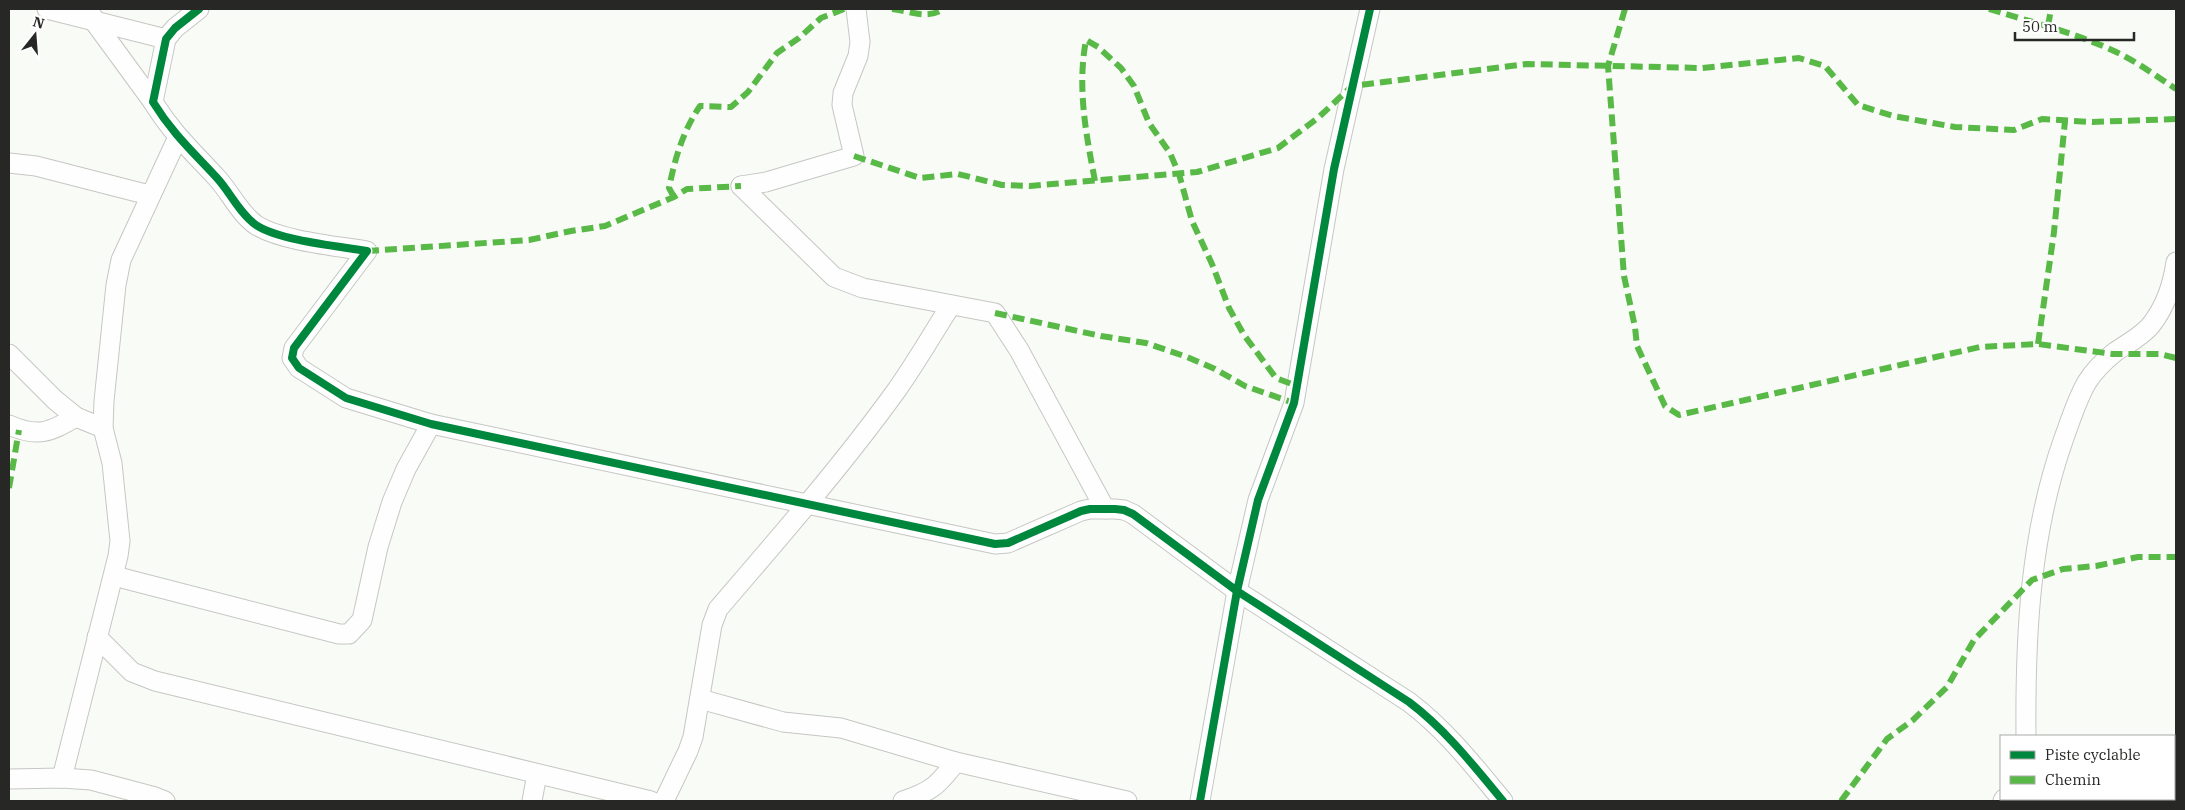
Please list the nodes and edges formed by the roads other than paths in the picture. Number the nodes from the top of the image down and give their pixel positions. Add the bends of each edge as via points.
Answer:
1 (47, 9) edge
2 (856, 9) edge
3 (1370, 9) edge
4 (193, 11) edge
5 (94, 15) edge
6 (166, 39) junction
7 (153, 102) junction
8 (178, 138) junction
9 (9, 163) edge
10 (149, 195) junction
11 (2176, 262) edge
12 (951, 304) junction
13 (9, 354) edge
14 (76, 417) junction
15 (431, 424) junction
16 (9, 425) edge
17 (102, 428) junction
18 (807, 504) junction
19 (1105, 508) junction
20 (114, 576) junction
21 (1237, 591) junction
22 (97, 637) junction
23 (700, 699) junction
24 (2026, 735) edge
25 (956, 762) junction
26 (538, 774) junction
27 (62, 778) junction
28 (9, 779) edge
29 (165, 801) edge
30 (532, 801) edge
31 (651, 801) edge
32 (664, 801) edge
33 (903, 801) edge
34 (1127, 801) edge
35 (1200, 801) edge
36 (1503, 801) edge

1 - 5 street
2 - 12 street via 860,42 858,56 842,105 854,156 766,182 741,186 834,278 863,288
3 - 21 street via 1334,169 1294,403 1258,500
4 - 6 street
5 - 6 street
5 - 7 street
6 - 7 street
7 - 8 street
8 - 10 street
8 - 15 street via 256,225 286,236 367,251 294,348 292,358 299,368 346,398
9 - 10 street via 36,166
10 - 17 street via 121,260 113,307
11 - 24 street via 2165,300 2151,325 2113,354 2087,383 2054,468 2032,580
12 - 18 street via 897,389
12 - 19 street via 995,313 1019,350
13 - 14 street
14 - 16 street via 40,434
14 - 17 street
15 - 18 street
15 - 20 street via 392,502 362,620 349,634 338,634
17 - 20 street via 112,463 120,540
18 - 19 street via 995,544 1008,543 1081,511
18 - 23 street via 718,609 712,625
19 - 21 street via 1133,514
20 - 22 street
21 - 35 street
21 - 36 street via 1428,717
22 - 26 street via 132,672 143,678
22 - 27 street
23 - 25 street via 783,722 840,728
23 - 32 street via 688,751
25 - 33 street via 927,793
25 - 34 street
26 - 30 street
26 - 31 street
27 - 28 street
27 - 29 street via 91,780

